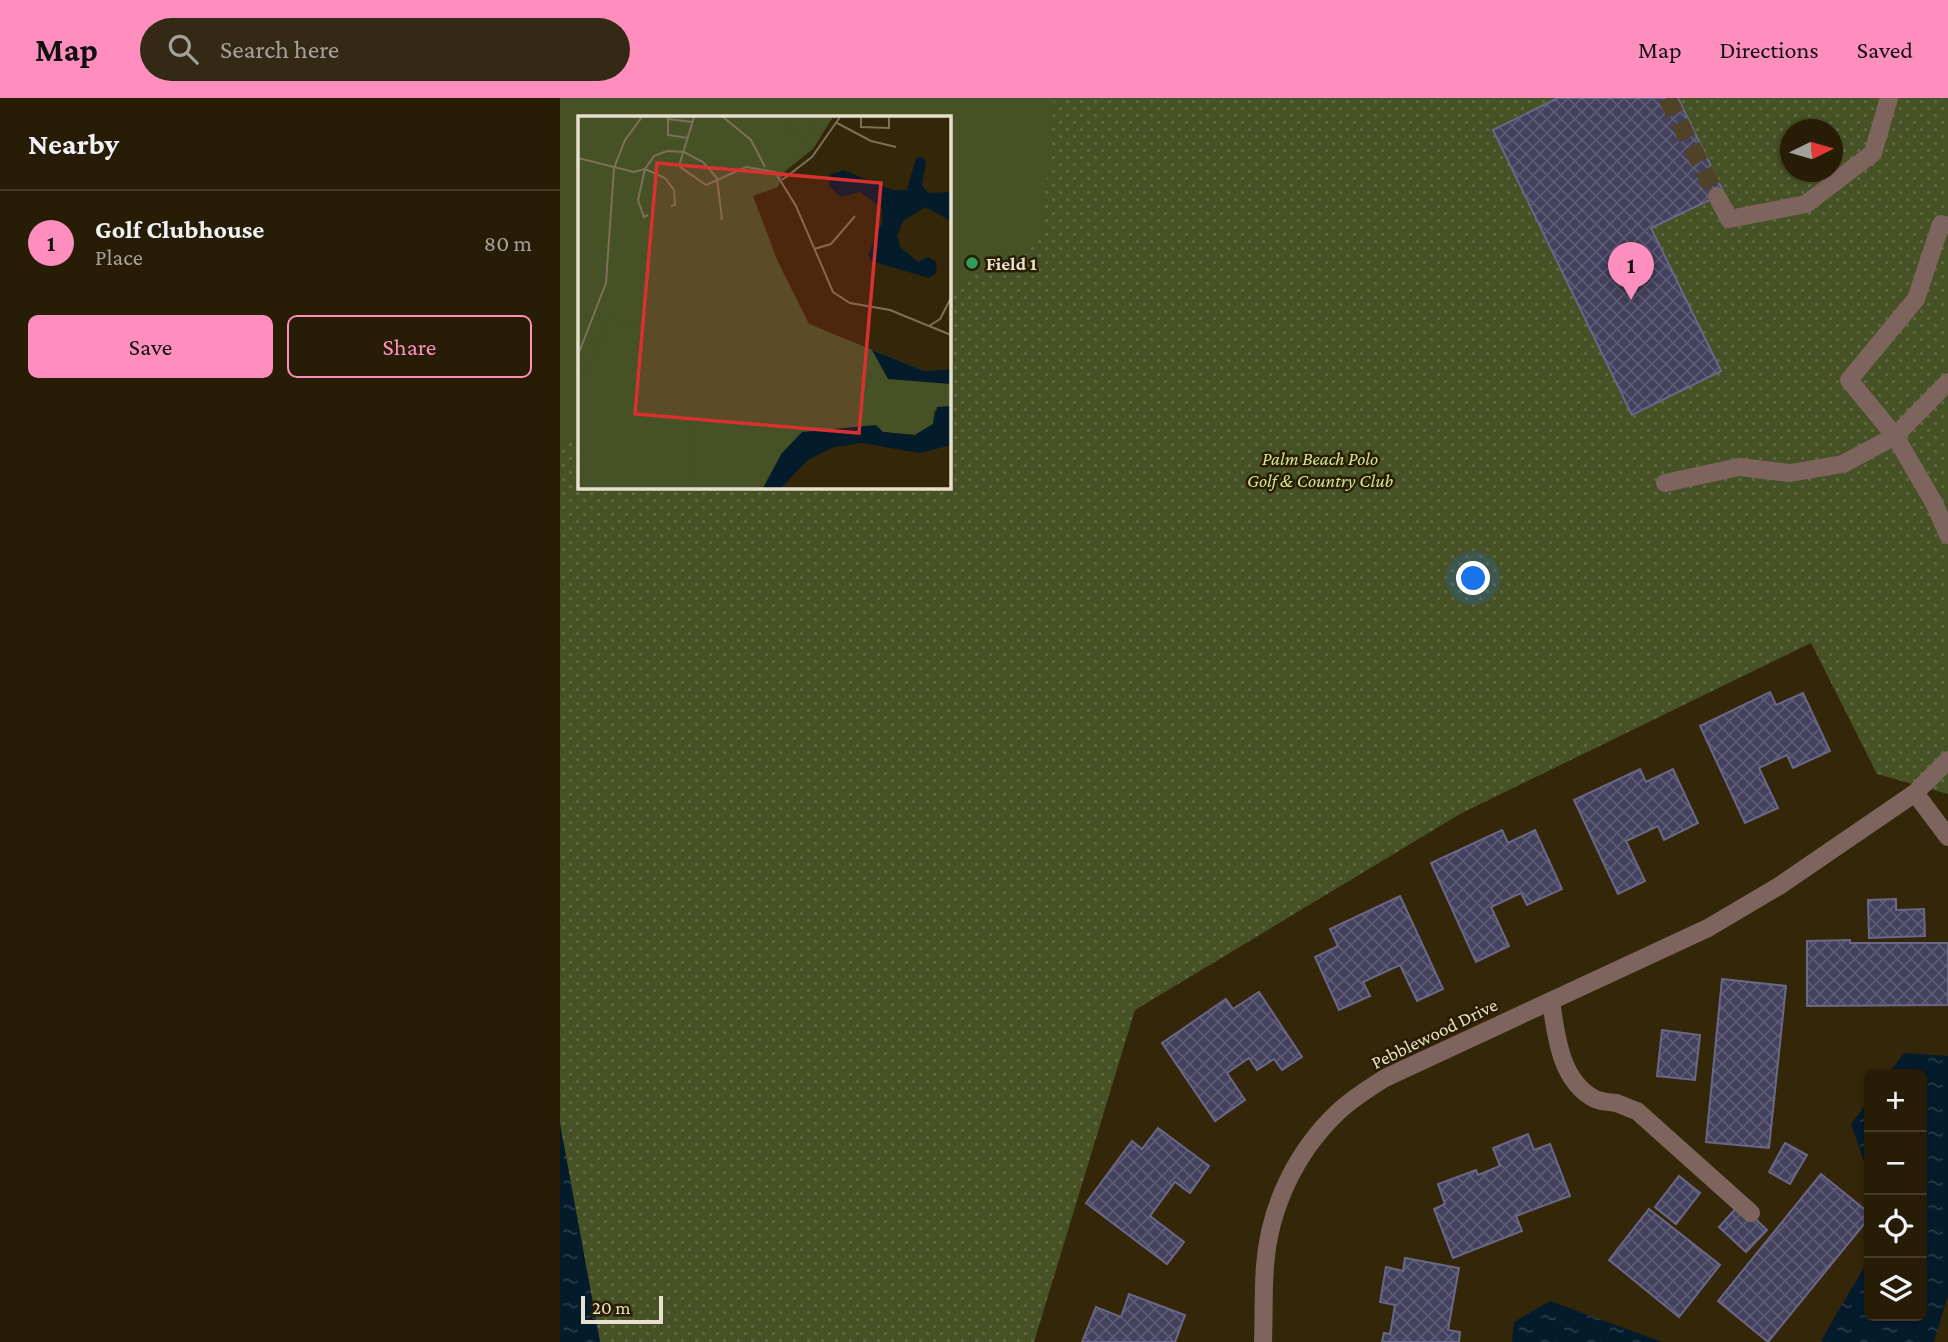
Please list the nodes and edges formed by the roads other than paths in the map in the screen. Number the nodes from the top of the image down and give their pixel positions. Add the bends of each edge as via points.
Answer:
1 (1889, 98) edge
2 (1717, 196) tunnel mouth
3 (1948, 226) edge
4 (1948, 382) edge
5 (1895, 436) junction
6 (1665, 483) dead end
7 (1948, 534) edge
8 (1948, 760) edge
9 (1915, 793) junction
10 (1948, 837) edge
11 (1551, 1001) junction
12 (1751, 1213) dead end
13 (1263, 1342) edge

1 - 2 street via 1873,153 1806,204 1729,219
3 - 5 street via 1941,224 1916,299 1849,380
4 - 5 street
5 - 6 street via 1843,464 1790,473 1739,467
5 - 7 street
8 - 9 street, Pebblewood Drive
9 - 10 street
9 - 11 street, Pebblewood Drive via 1779,886 1708,928
11 - 12 street via 1564,1062 1585,1093 1637,1111
11 - 13 street, Pebblewood Drive via 1385,1078 1324,1126 1287,1182 1271,1226

